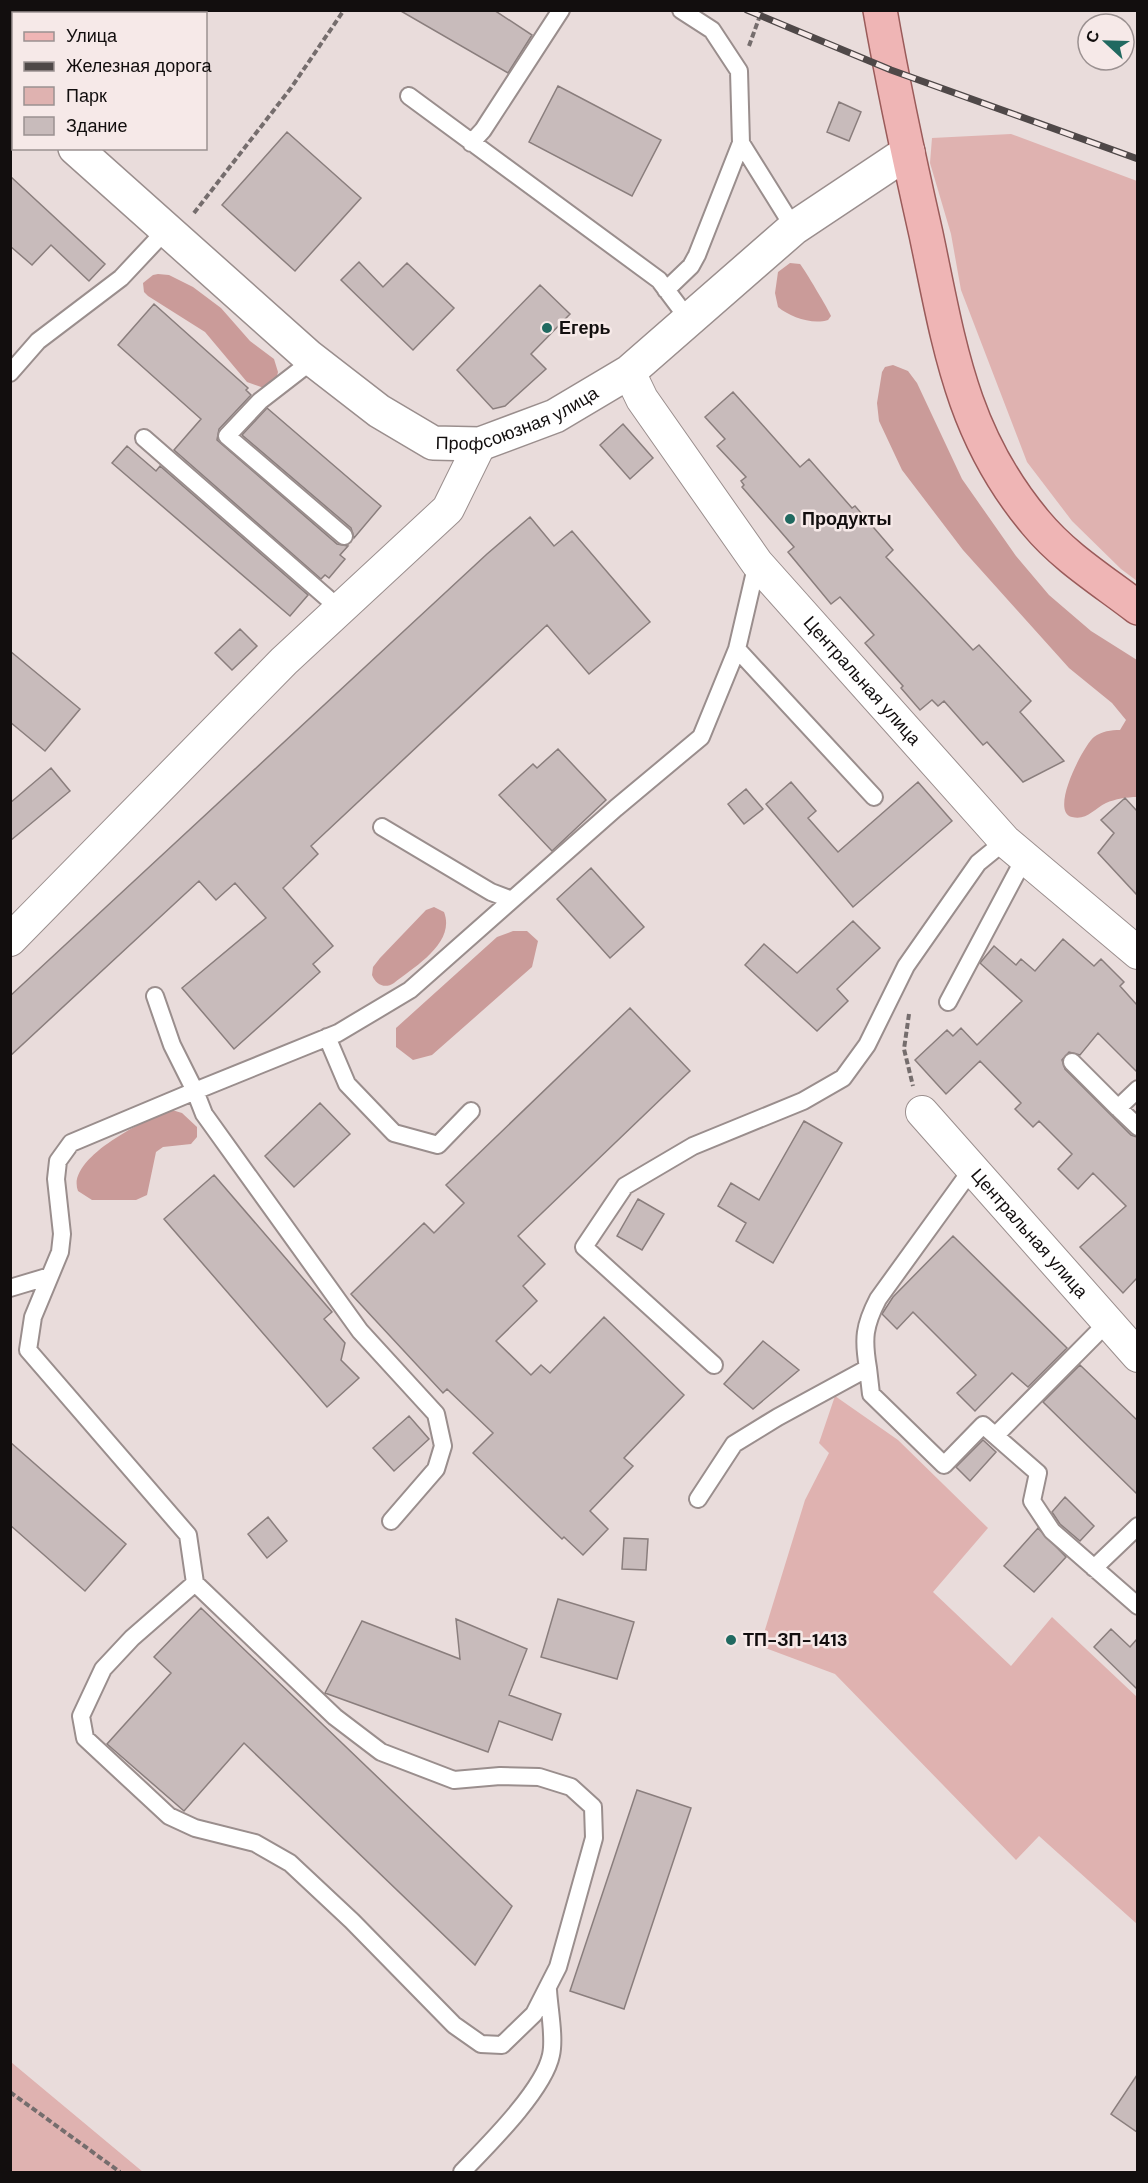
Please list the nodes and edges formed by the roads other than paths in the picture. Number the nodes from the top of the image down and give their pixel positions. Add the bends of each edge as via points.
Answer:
1 (561, 10) edge
2 (681, 10) edge
3 (880, 10) edge
4 (409, 96) dead end
5 (471, 143) junction
6 (741, 143) junction
7 (77, 150) edge
8 (908, 152) junction
9 (794, 228) junction
10 (170, 234) junction
11 (666, 290) junction
12 (689, 320) junction
13 (313, 360) junction
14 (629, 372) junction
15 (10, 373) edge
16 (144, 438) dead end
17 (480, 444) junction
18 (344, 536) dead end
19 (757, 563) junction
20 (1137, 608) edge
21 (339, 609) junction
22 (737, 649) junction
23 (874, 797) dead end
24 (382, 827) dead end
25 (1014, 850) junction
26 (512, 900) junction
27 (10, 940) edge
28 (1137, 953) edge
29 (156, 996) dead end
30 (948, 1002) dead end
31 (327, 1037) junction
32 (1072, 1062) dead end
33 (1137, 1089) edge
34 (195, 1091) junction
35 (1118, 1108) junction
36 (471, 1111) dead end
37 (922, 1112) dead end
38 (1137, 1127) edge
39 (972, 1169) junction
40 (50, 1276) junction
41 (10, 1288) edge
42 (1108, 1322) junction
43 (1137, 1356) edge
44 (714, 1365) dead end
45 (868, 1368) junction
46 (996, 1435) junction
47 (698, 1499) dead end
48 (391, 1521) dead end
49 (1137, 1526) edge
50 (1094, 1568) junction
51 (195, 1583) junction
52 (1137, 1606) edge
53 (548, 1986) junction
54 (462, 2172) edge

1 - 5 lane
2 - 6 lane via 712,30 739,71
3 - 8 main road
4 - 5 lane
5 - 11 lane via 659,280
6 - 9 lane
6 - 11 lane via 697,255
7 - 10 street, Профсоюзная улица
8 - 9 street, Профсоюзная улица
8 - 20 main road via 957,378 977,432 1036,524 1066,554
9 - 12 street, Профсоюзная улица
10 - 13 street, Профсоюзная улица
10 - 15 lane via 122,278 38,341
11 - 12 lane
12 - 14 street, Профсоюзная улица
13 - 17 street, Профсоюзная улица via 379,411 433,443
13 - 18 lane via 260,401 228,436
14 - 17 street, Профсоюзная улица via 555,416
14 - 19 street, Центральная улица via 642,399
16 - 21 lane
17 - 21 street via 448,509
19 - 22 lane
19 - 25 street, Центральная улица
21 - 27 street
22 - 23 lane
22 - 26 lane via 701,737
24 - 26 lane via 490,892
25 - 28 street, Центральная улица
25 - 30 lane
25 - 44 lane via 978,863 906,966 867,1045 843,1078 802,1101 693,1146 625,1186 584,1247
26 - 31 lane via 410,990
29 - 34 lane via 172,1045
31 - 34 lane
31 - 36 lane via 347,1084 394,1133 438,1145
32 - 35 lane
33 - 35 lane
34 - 40 lane via 70,1143 58,1161 62,1234 60,1252
34 - 48 lane via 204,1114 360,1331 436,1414 443,1446 436,1470
35 - 38 lane
37 - 39 street, Центральная улица
39 - 42 street, Центральная улица
39 - 45 lane via 868,1317 863,1340
40 - 41 lane
40 - 51 lane via 33,1317 28,1350 188,1535
42 - 43 street, Центральная улица
42 - 46 lane
45 - 46 lane via 871,1394 944,1465 983,1425
45 - 47 lane via 734,1444
46 - 50 lane via 1038,1473 1032,1501 1052,1531
49 - 50 lane
50 - 52 lane
51 - 53 lane via 335,1717 381,1752 454,1780 539,1777 571,1787 593,1807 594,1838 558,1967
51 - 53 lane via 103,1669 81,1716 85,1738 169,1816 195,1828 255,1843 290,1863 454,2025 481,2044 502,2045 534,2014
53 - 54 lane via 551,2055 537,2083 498,2134

